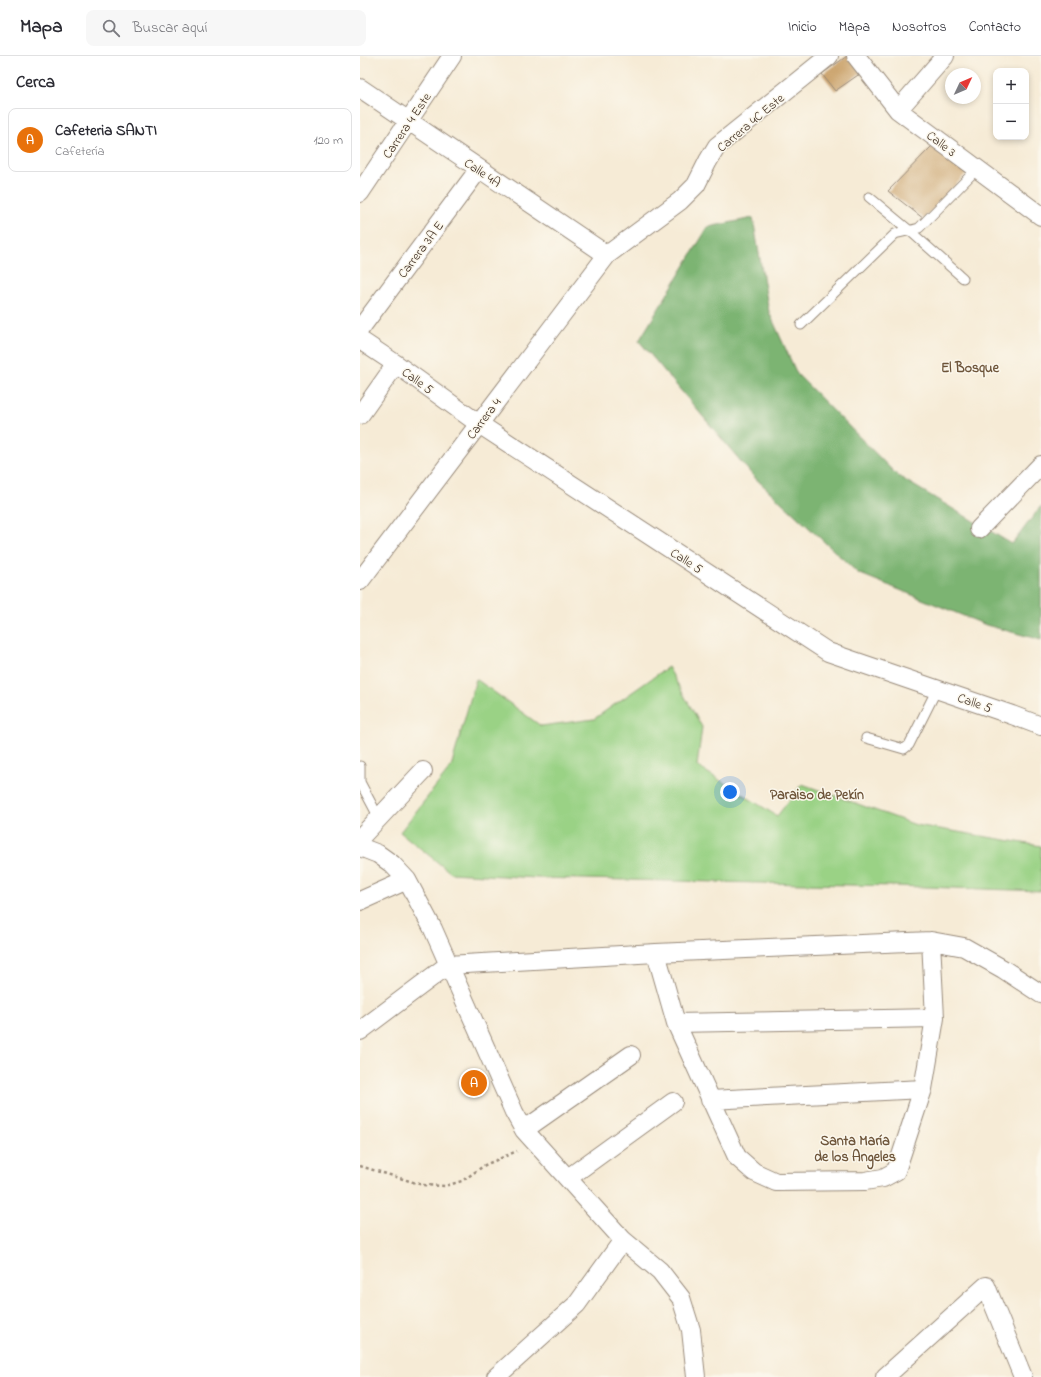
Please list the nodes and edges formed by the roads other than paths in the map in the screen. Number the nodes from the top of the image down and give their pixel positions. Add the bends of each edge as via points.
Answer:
1 (452, 56) edge
2 (829, 56) edge
3 (856, 56) edge
4 (945, 56) edge
5 (360, 88) edge
6 (898, 110) junction
7 (408, 121) junction
8 (479, 169) junction
9 (977, 169) junction
10 (360, 193) edge
11 (869, 197) dead end
12 (1041, 216) edge
13 (910, 231) junction
14 (607, 255) junction
15 (963, 278) dead end
16 (801, 325) dead end
17 (360, 329) edge
18 (360, 340) edge
19 (396, 364) junction
20 (360, 415) edge
21 (479, 424) junction
22 (1041, 465) edge
23 (979, 529) dead end
24 (360, 581) edge
25 (937, 690) junction
26 (1041, 726) edge
27 (866, 738) dead end
28 (360, 766) edge
29 (423, 771) dead end
30 (379, 818) junction
31 (360, 838) edge
32 (360, 847) edge
33 (406, 880) junction
34 (360, 901) edge
35 (931, 941) junction
36 (656, 953) junction
37 (448, 965) junction
38 (1041, 994) edge
39 (935, 1018) junction
40 (676, 1023) junction
41 (360, 1031) edge
42 (631, 1055) dead end
43 (923, 1089) junction
44 (710, 1100) junction
45 (673, 1102) dead end
46 (524, 1130) junction
47 (568, 1178) junction
48 (623, 1240) junction
49 (889, 1373) edge
50 (496, 1377) edge
51 (696, 1377) edge
52 (1023, 1377) edge

1 - 7 street, Carrera 4 Este
2 - 14 street, Carrera 4C Este via 717,146 696,185 680,201
3 - 6 street, Calle 3
4 - 6 street
5 - 7 street, Calle 4A
6 - 9 street, Calle 3
7 - 8 street, Calle 4A
7 - 10 street, Carrera 4 Este
8 - 14 street, Calle 4A
8 - 17 street, Carrera 3A E
9 - 12 street, Calle 3
9 - 13 lane via 919,228
11 - 13 lane
13 - 15 lane
13 - 16 lane via 895,234
14 - 21 street, Carrera 4
18 - 19 street, Calle 5
19 - 20 street
19 - 21 street, Calle 5
21 - 24 street, Carrera 4
21 - 25 street, Calle 5 via 828,652
22 - 23 street
25 - 26 street, Calle 5
25 - 27 lane via 909,745 904,749
28 - 30 lane via 360,782
29 - 30 street
30 - 31 street
32 - 33 street via 378,854 392,864
33 - 34 street
33 - 37 street via 433,929
35 - 36 street
35 - 38 street via 964,947
35 - 39 street
36 - 37 street
36 - 40 street
37 - 41 street
37 - 46 street
39 - 40 street
39 - 43 street
40 - 44 street
42 - 46 street
43 - 44 street
43 - 44 street via 896,1171 883,1178 865,1181 776,1182 754,1172 737,1157
45 - 47 street
46 - 47 street
47 - 48 street
48 - 50 street via 578,1304
48 - 51 street via 660,1271 681,1298 691,1330
49 - 52 street via 986,1286

